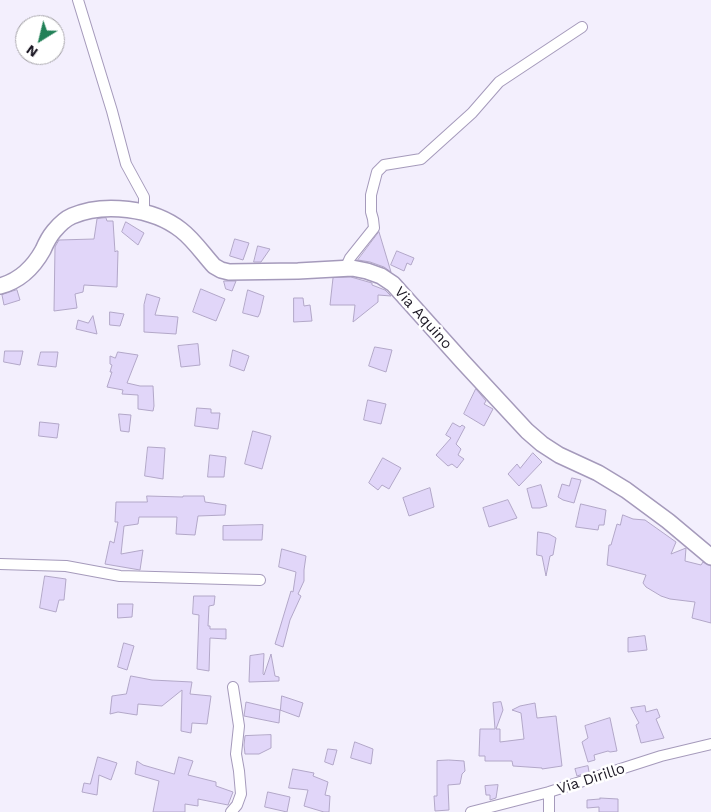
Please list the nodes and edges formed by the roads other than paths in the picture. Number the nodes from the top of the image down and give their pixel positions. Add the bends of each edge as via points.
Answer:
1 (78, 0) edge
2 (582, 27) dead end
3 (144, 212) junction
4 (345, 268) junction
5 (0, 286) edge
6 (711, 557) edge
7 (0, 564) edge
8 (260, 580) dead end
9 (233, 687) dead end
10 (711, 744) edge
11 (549, 792) junction
12 (231, 812) edge
13 (471, 812) edge
14 (549, 812) edge

1 - 3 street via 126,164 144,197
2 - 4 street via 499,82 472,113 420,159 384,165 377,172 371,195 374,228
3 - 4 street, Via Aquino via 181,230 221,270
3 - 5 street, Via Aquino via 98,208 71,216 49,237 32,267
4 - 6 street, Via Aquino via 367,271 393,284 535,437 559,455 626,490
7 - 8 street via 66,566 120,576
9 - 12 street via 239,726 236,754 241,794
10 - 11 street, Via Dirillo via 661,756
11 - 13 street, Via Dirillo
11 - 14 street

